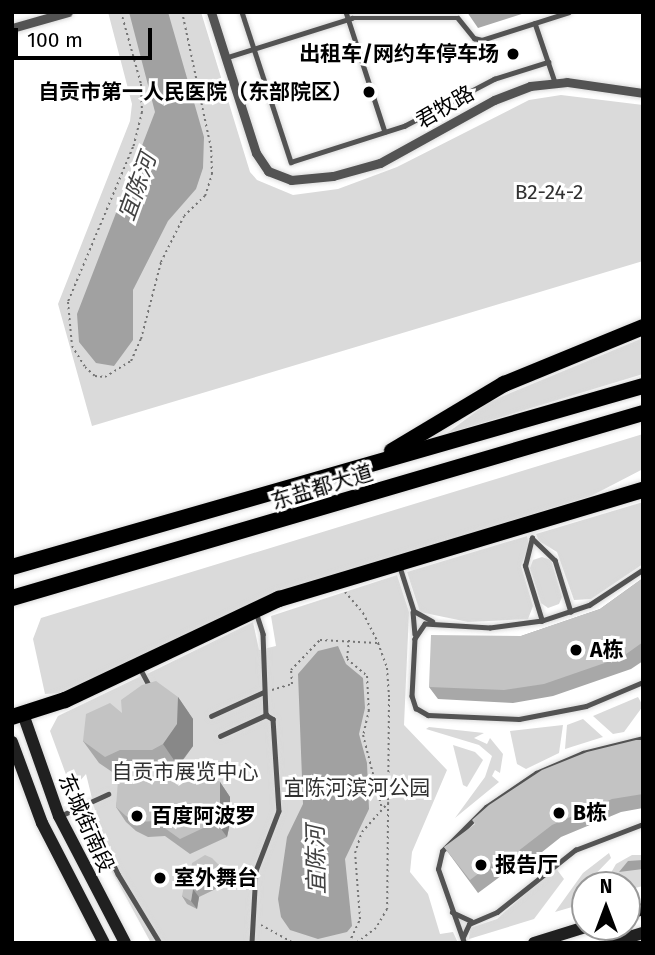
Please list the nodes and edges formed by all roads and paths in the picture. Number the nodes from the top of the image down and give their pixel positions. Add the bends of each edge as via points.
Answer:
1 (68, 12) edge
2 (121, 12) edge
3 (182, 12) edge
4 (211, 12) edge
5 (242, 12) edge
6 (346, 12) edge
7 (569, 12) edge
8 (349, 19) junction
9 (535, 23) junction
10 (12, 28) edge
11 (254, 49) junction
12 (225, 58) junction
13 (548, 62) junction
14 (555, 82) junction
15 (643, 93) edge
16 (385, 132) junction
17 (643, 327) edge
18 (643, 386) edge
19 (643, 413) edge
20 (351, 470) junction
21 (643, 481) edge
22 (643, 490) edge
23 (606, 501) junction
24 (530, 531) junction
25 (398, 562) junction
26 (12, 567) edge
27 (643, 570) edge
28 (335, 581) junction
29 (12, 598) edge
30 (255, 608) junction
31 (412, 608) junction
32 (571, 612) junction
33 (542, 621) junction
34 (437, 622) junction
35 (415, 639) junction
36 (349, 640) junction
37 (378, 643) junction
38 (138, 664) junction
39 (643, 682) edge
40 (150, 687) edge
41 (264, 692) junction
42 (18, 715) edge
43 (266, 715) junction
44 (211, 716) dead end
45 (220, 736) dead end
46 (643, 738) edge
47 (12, 743) edge
48 (108, 794) dead end
49 (390, 802) junction
50 (85, 805) junction
51 (382, 808) junction
52 (60, 817) junction
53 (643, 824) edge
54 (450, 910) junction
55 (475, 920) junction
56 (253, 921) junction
57 (571, 931) edge
58 (643, 933) edge
59 (464, 942) edge
60 (104, 943) edge
61 (125, 943) edge
62 (160, 943) edge
63 (252, 943) edge
64 (294, 943) edge
65 (349, 943) edge
66 (356, 943) edge
67 (534, 943) edge
68 (610, 943) edge

1 - 10 street
2 - 3 path via 141,84 142,112 133,147 68,302 72,346 95,376 120,371 131,361 161,262 184,216 205,196 212,174 211,148
4 - 12 street
5 - 11 lane
6 - 8 lane
7 - 9 lane
8 - 9 lane via 458,18 480,40
8 - 11 lane
8 - 16 lane
9 - 13 lane
11 - 12 lane
11 - 16 lane via 291,162
12 - 14 street, 君牧路 via 256,153 268,171 291,180 353,172 401,153 505,94
13 - 14 lane
13 - 16 lane via 494,79
14 - 15 street, 君牧路
17 - 20 highway via 504,384 408,443
18 - 20 highway, 东盐都大道
19 - 29 highway, 东盐都大道
20 - 26 highway, 东盐都大道
21 - 23 highway
22 - 23 highway
23 - 24 highway
24 - 25 highway
24 - 32 lane via 555,560
24 - 33 lane via 525,566
25 - 28 highway
25 - 31 lane
27 - 32 lane via 612,593
28 - 30 highway
28 - 37 path via 363,613
30 - 38 highway
30 - 41 lane via 263,634
31 - 34 lane via 420,617
31 - 35 lane
32 - 33 lane
33 - 34 lane via 490,628
34 - 35 lane via 422,626
35 - 39 lane via 412,699 416,708 428,715 486,720 549,715 597,703
36 - 37 path
36 - 41 path via 320,640 291,670 292,684
36 - 51 path via 347,659 368,676 369,710 363,736
37 - 49 path via 387,668
38 - 40 lane
38 - 42 highway via 65,700
41 - 43 lane
41 - 44 lane
42 - 52 main road, 东城街南段
43 - 45 lane
43 - 56 lane via 273,719 279,811 256,871
46 - 54 lane via 554,764 478,814 437,861
47 - 60 main road, 东城街南段 via 42,823
48 - 50 lane
49 - 51 path
49 - 66 path via 387,909 376,928
50 - 52 lane
50 - 62 lane via 118,874
51 - 65 path via 362,832 355,853 360,919
52 - 61 main road, 东城街南段
53 - 55 lane via 585,844 495,913
54 - 55 lane via 463,920
54 - 59 lane
55 - 59 lane via 466,928
56 - 63 lane
56 - 64 path
57 - 67 main road
58 - 68 main road

